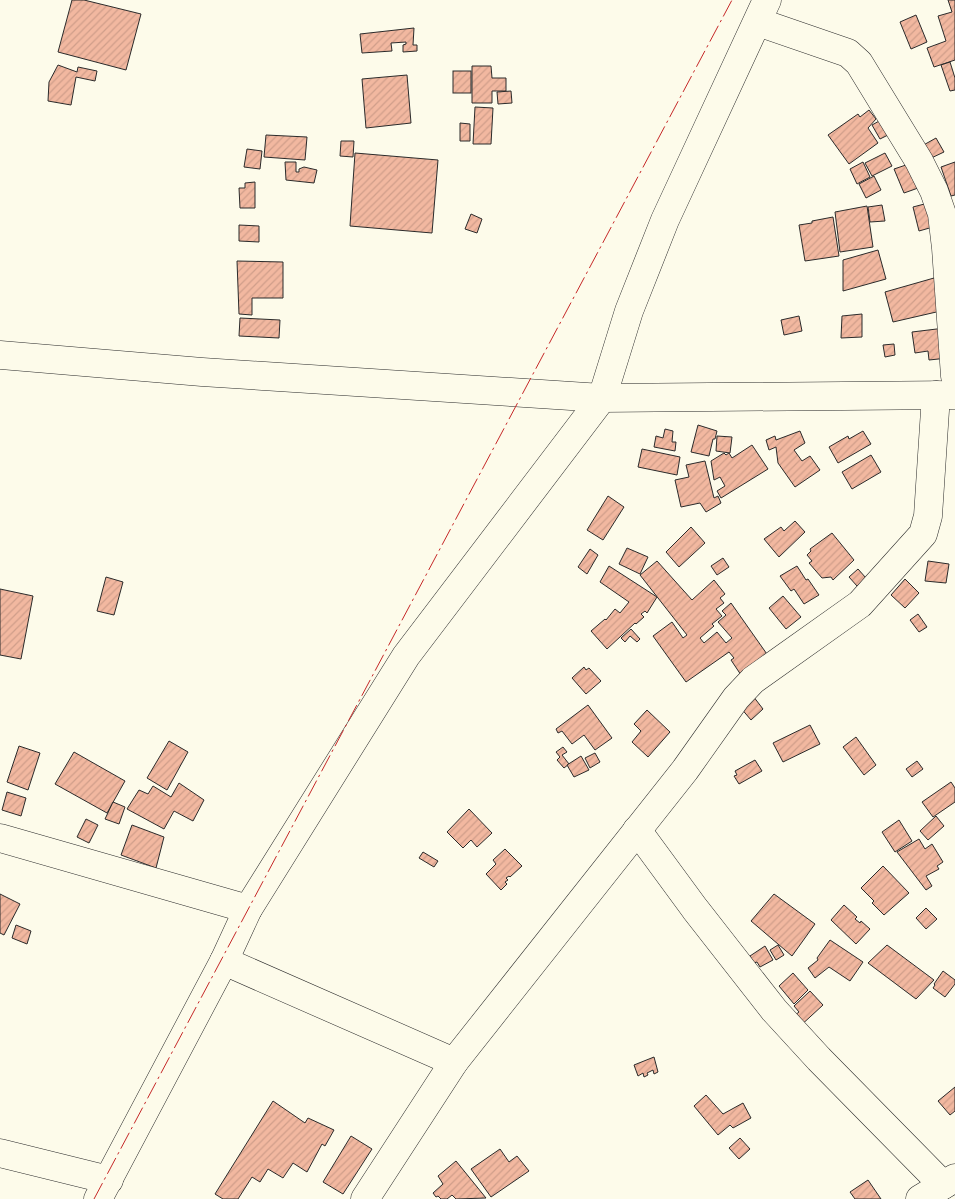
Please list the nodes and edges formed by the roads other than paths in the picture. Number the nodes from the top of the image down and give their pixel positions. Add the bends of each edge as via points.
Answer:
1 (762, 11) edge
2 (0, 355) edge
3 (949, 389) edge
4 (602, 398) junction
5 (637, 830) junction
6 (0, 838) edge
7 (248, 909) junction
8 (224, 961) junction
9 (454, 1062) junction
10 (0, 1153) edge
11 (949, 1182) edge
12 (103, 1189) edge
13 (365, 1199) edge
14 (920, 1199) edge

1 - 3 street via 848,53 859,63 934,191 942,214 946,248
1 - 4 street via 665,220 628,311
2 - 4 street via 202,372
3 - 4 street
3 - 5 street via 923,534 860,604 753,680
4 - 7 street via 406,656
5 - 9 street
5 - 11 street via 774,1010 819,1059
6 - 7 street
7 - 8 street
8 - 9 street
8 - 12 street
9 - 13 street
10 - 12 street
11 - 14 street

